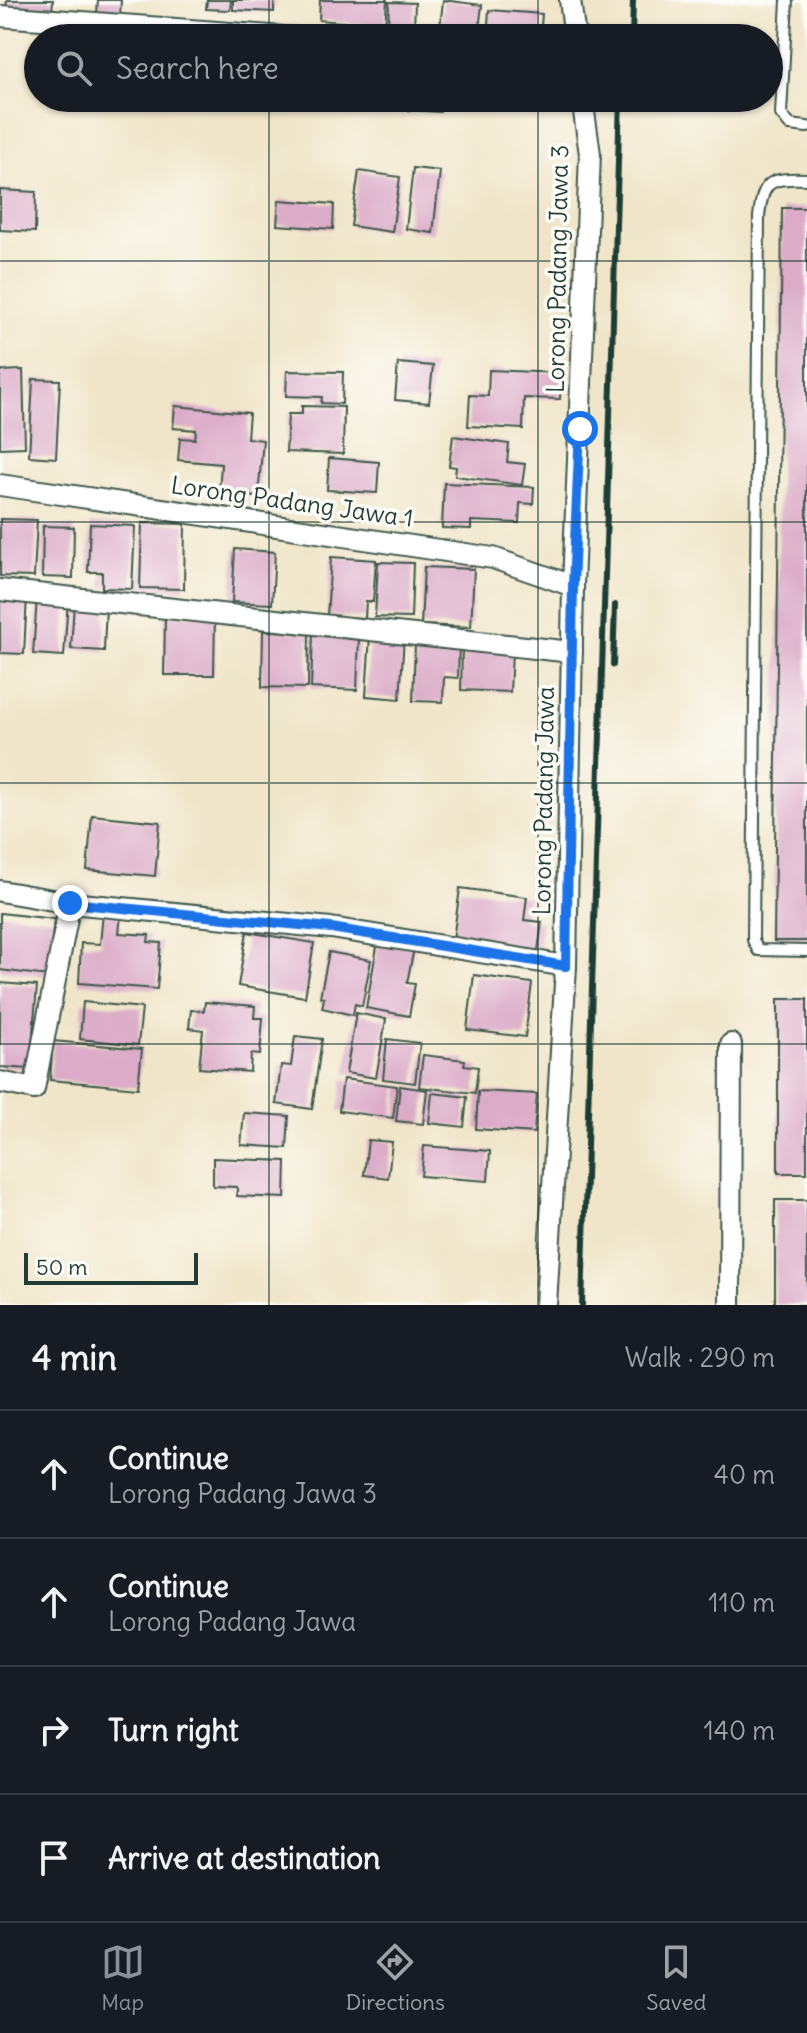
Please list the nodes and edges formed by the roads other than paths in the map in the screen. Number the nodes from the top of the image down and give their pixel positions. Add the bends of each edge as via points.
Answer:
1 (570, 0) edge
2 (787, 0) edge
3 (0, 16) edge
4 (108, 24) edge
5 (573, 24) edge
6 (783, 76) edge
7 (584, 112) edge
8 (781, 112) edge
9 (807, 127) edge
10 (807, 179) edge
11 (0, 485) edge
12 (573, 586) junction
13 (0, 590) edge
14 (572, 652) junction
15 (0, 891) edge
16 (70, 903) junction
17 (807, 951) edge
18 (566, 966) junction
19 (731, 1044) dead end
20 (0, 1082) edge
21 (546, 1305) edge
22 (730, 1305) edge

1 - 5 street
2 - 6 lane
3 - 4 street
7 - 12 street, Lorong Padang Jawa 3 via 590,154
8 - 9 lane via 790,125
10 - 17 lane via 769,183 762,192 759,217 753,940 758,950
11 - 12 street, Lorong Padang Jawa 1 via 493,558
12 - 14 street, Lorong Padang Jawa
13 - 14 street
14 - 18 street, Lorong Padang Jawa
15 - 16 street
16 - 18 street via 331,928
16 - 20 street via 34,1089
18 - 21 street, Lorong Padang Jawa
19 - 22 street

